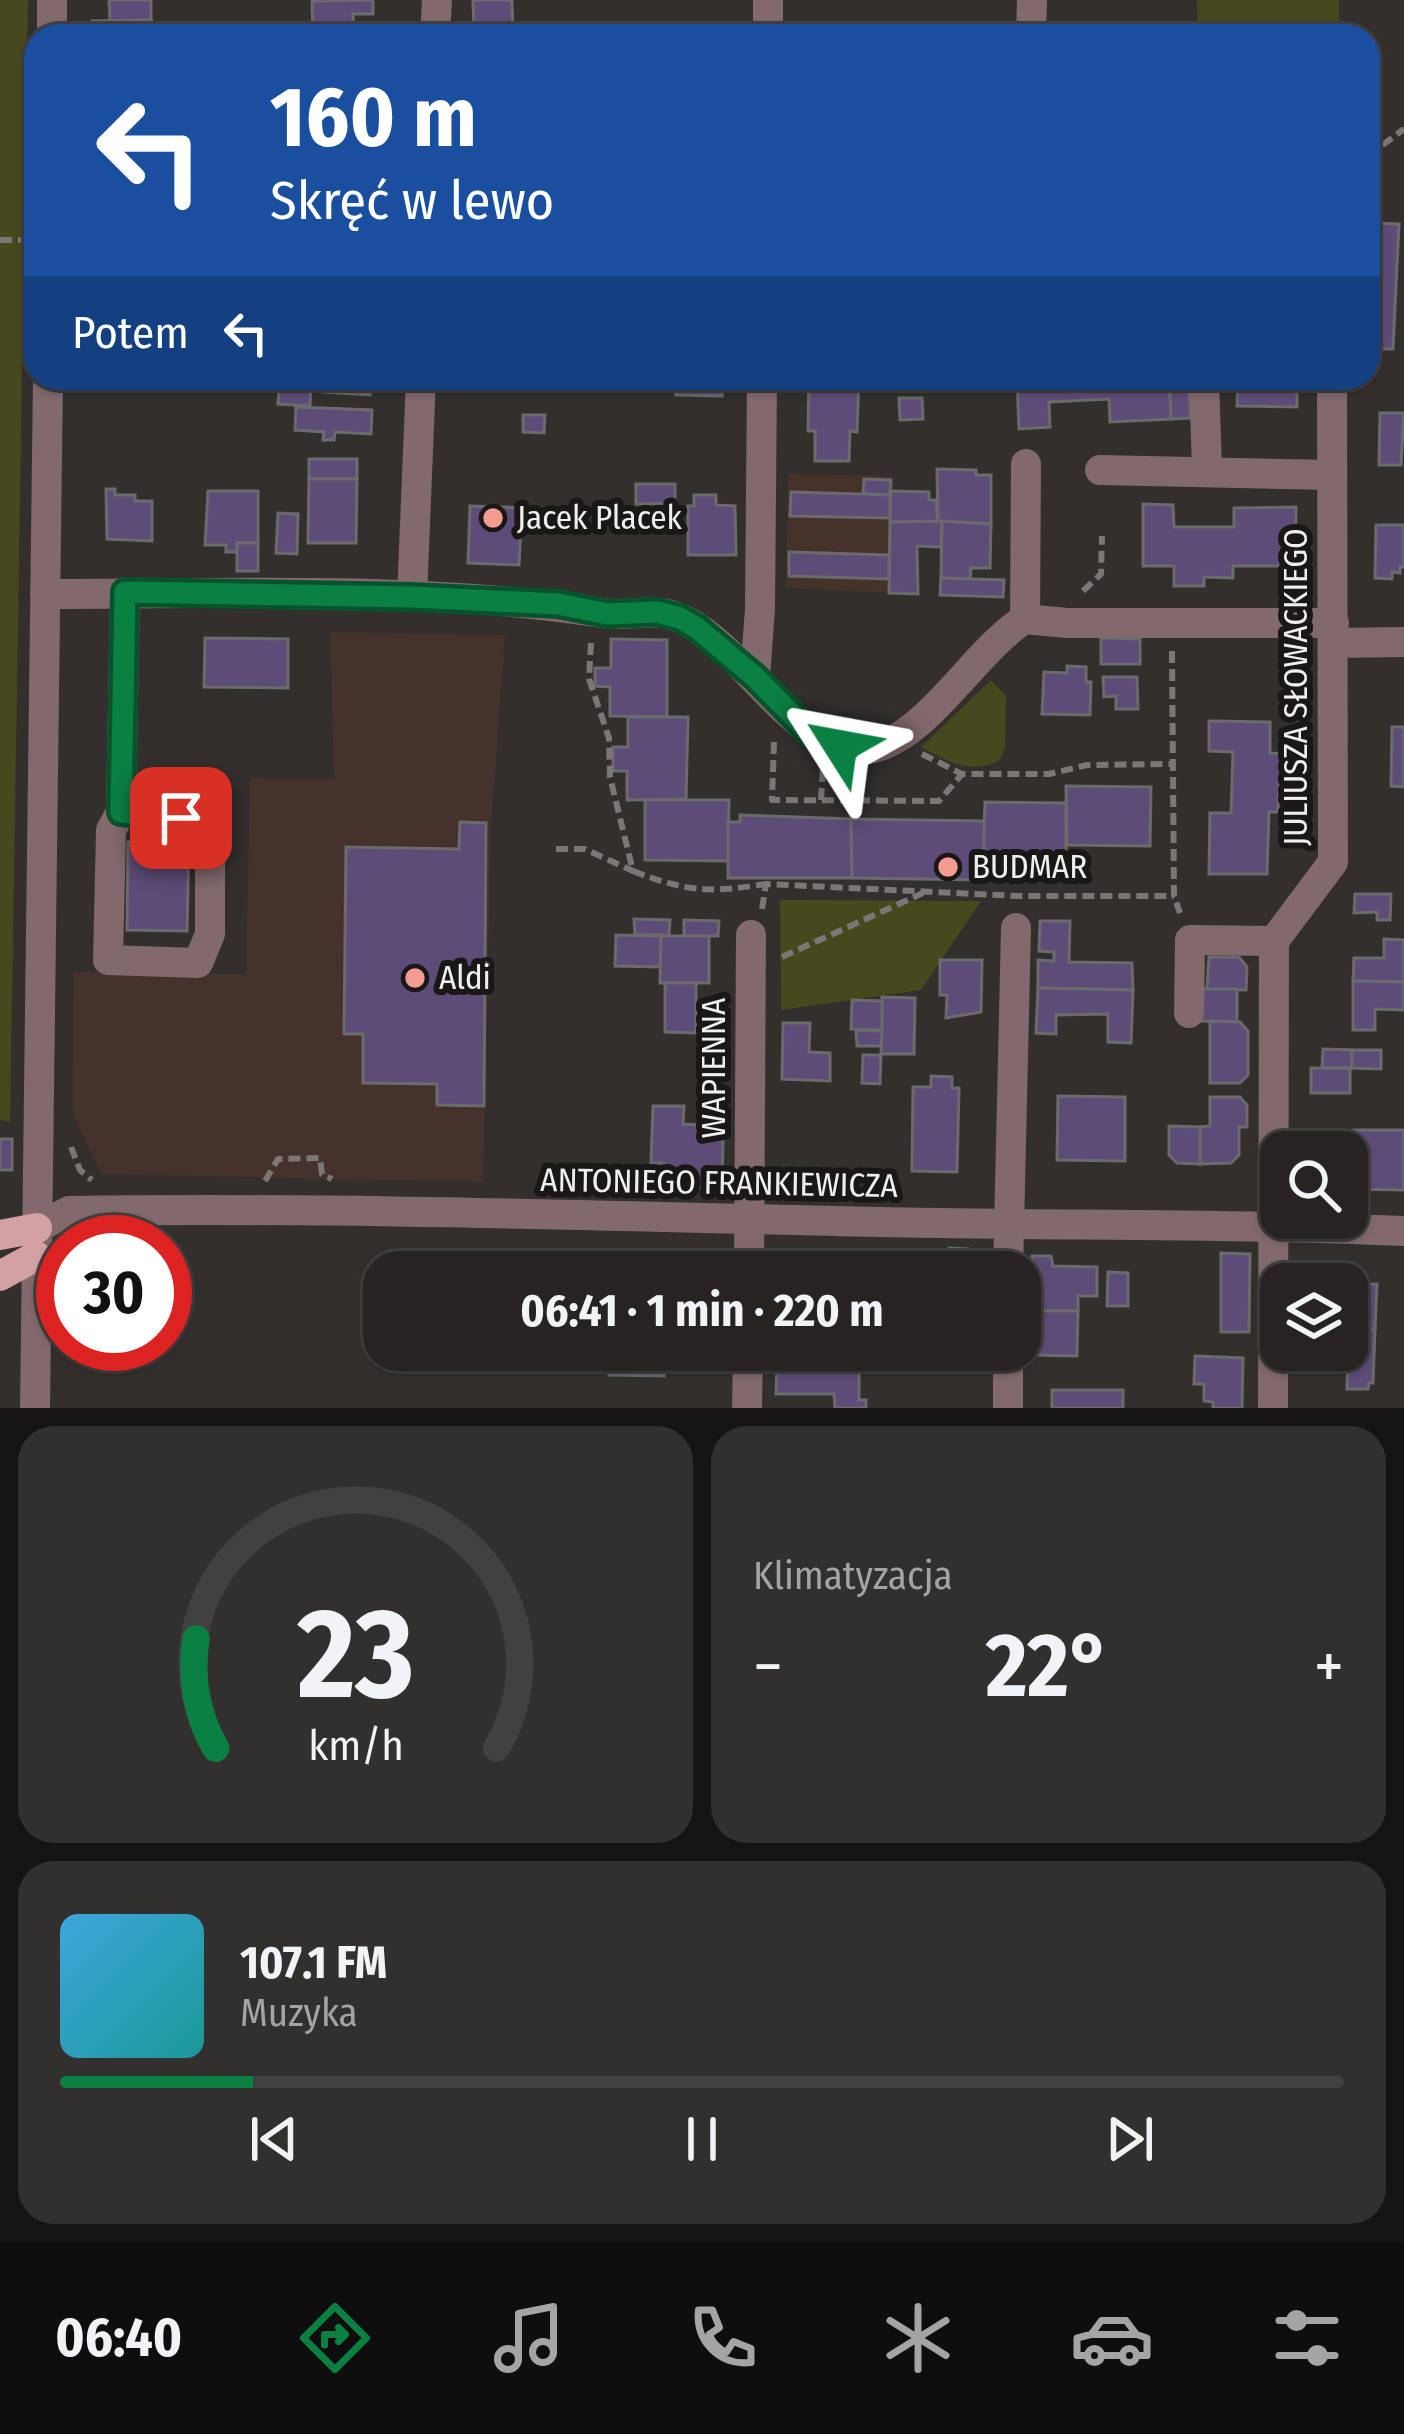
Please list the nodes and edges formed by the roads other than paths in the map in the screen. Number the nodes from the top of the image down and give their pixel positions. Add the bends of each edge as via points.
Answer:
1 (48, 390) edge
2 (421, 390) edge
3 (762, 390) edge
4 (1204, 390) edge
5 (1332, 390) edge
6 (1026, 464) dead end
7 (1100, 470) dead end
8 (1207, 470) junction
9 (1332, 475) junction
10 (125, 592) junction
11 (45, 594) junction
12 (412, 597) junction
13 (1025, 619) junction
14 (1334, 633) junction
15 (1404, 642) edge
16 (755, 677) junction
17 (121, 812) junction
18 (1016, 928) dead end
19 (751, 935) dead end
20 (1274, 941) junction
21 (1189, 1013) dead end
22 (1275, 1131) edge
23 (36, 1215) edge
24 (66, 1215) edge
25 (749, 1219) junction
26 (1009, 1225) junction
27 (1260, 1225) edge
28 (1368, 1229) edge
29 (1404, 1231) edge
30 (0, 1235) edge
31 (1275, 1239) edge
32 (36, 1242) junction
33 (749, 1251) edge
34 (1008, 1251) edge
35 (0, 1276) edge
36 (748, 1371) edge
37 (1008, 1371) edge
38 (35, 1408) edge
39 (747, 1408) edge
40 (1008, 1408) edge
41 (1273, 1408) edge

1 - 11 street
2 - 12 street
3 - 16 street
4 - 8 street
5 - 9 street, JULIUSZA SŁOWACKIEGO
6 - 13 street
7 - 8 street
8 - 9 street
9 - 14 street, JULIUSZA SŁOWACKIEGO
10 - 11 street
10 - 12 street
10 - 17 street
11 - 23 street
12 - 16 street via 657,612 680,618
13 - 14 street
13 - 16 street via 906,733 873,748 810,733
14 - 15 street
14 - 20 street, JULIUSZA SŁOWACKIEGO via 1333,862
17 - 17 street via 210,819 210,934 199,963 108,960 111,830
18 - 26 street
19 - 25 street, WAPIENNA
20 - 21 street via 1190,940
20 - 22 street
24 - 25 street, ANTONIEGO FRANKIEWICZA via 297,1210
25 - 26 street, ANTONIEGO FRANKIEWICZA
25 - 33 street, WAPIENNA
26 - 27 street, ANTONIEGO FRANKIEWICZA
26 - 34 street
28 - 29 street, ANTONIEGO FRANKIEWICZA
30 - 32 main road
31 - 41 street
32 - 35 main road
32 - 38 street
36 - 39 street
37 - 40 street

